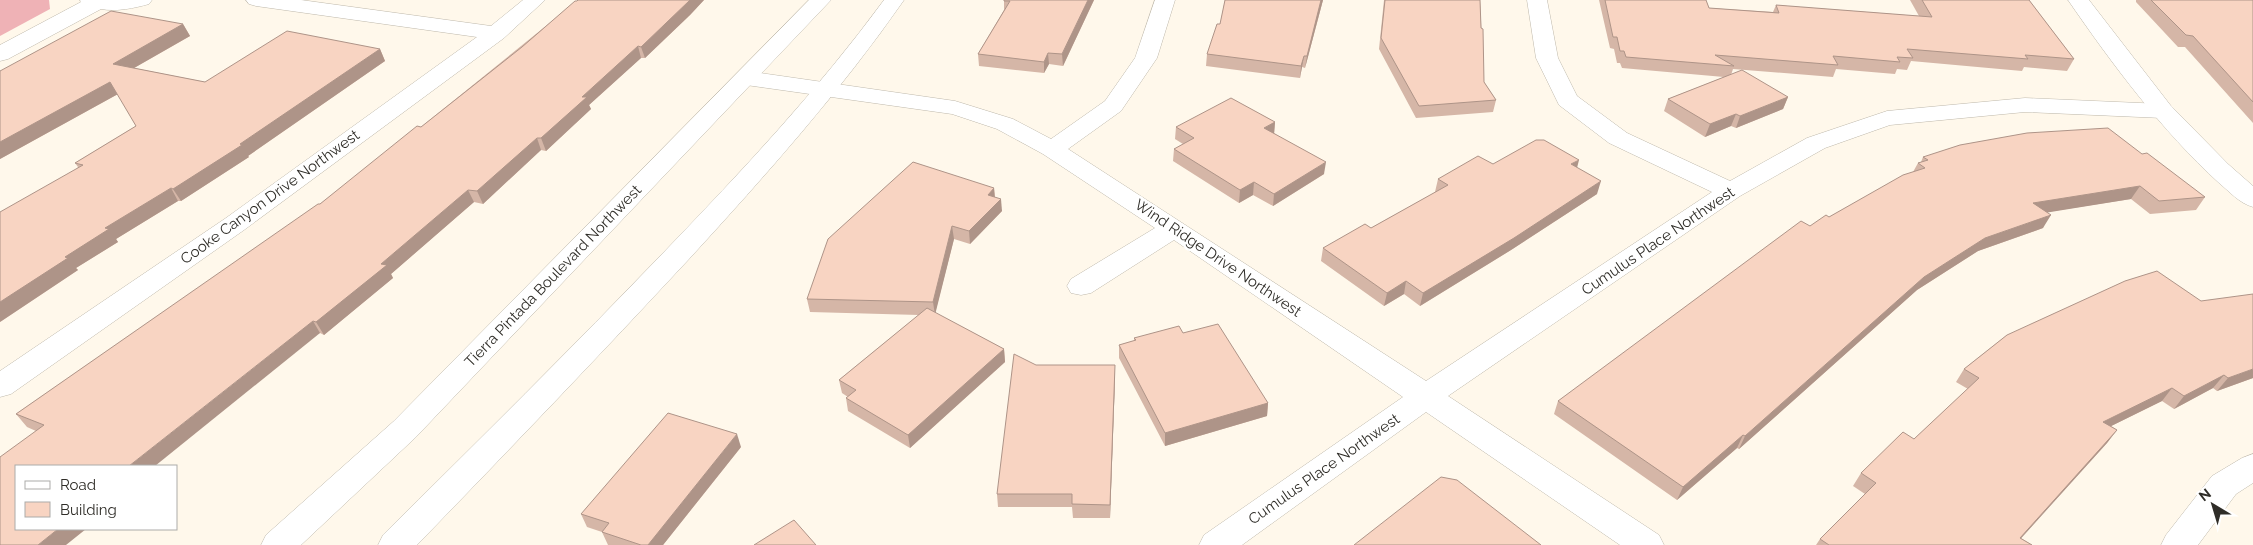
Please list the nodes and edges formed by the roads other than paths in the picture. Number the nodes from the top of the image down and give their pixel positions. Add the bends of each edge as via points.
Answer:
1 (142, 0) edge
2 (256, 0) edge
3 (535, 0) edge
4 (821, 0) edge
5 (894, 0) edge
6 (1165, 0) edge
7 (1537, 0) edge
8 (2078, 0) edge
9 (93, 1) edge
10 (496, 33) junction
11 (0, 54) edge
12 (746, 78) junction
13 (828, 89) junction
14 (2163, 111) junction
15 (1052, 150) junction
16 (1731, 192) junction
17 (2253, 199) edge
18 (1174, 228) junction
19 (1081, 286) dead end
20 (0, 386) edge
21 (1425, 398) junction
22 (2253, 467) edge
23 (278, 545) edge
24 (395, 545) edge
25 (1216, 545) edge
26 (1647, 545) edge
27 (2178, 545) edge

1 - 9 street via 109,4
2 - 10 street
3 - 10 street, Cooke Canyon Drive Northwest
4 - 12 street, Tierra Pintada Boulevard Northwest
5 - 13 street
6 - 15 street via 1146,58 1113,106
7 - 16 street via 1547,58 1567,100 1618,138
8 - 14 street
9 - 11 street
10 - 20 street, Cooke Canyon Drive Northwest via 234,224
12 - 13 street, Wind Ridge Drive Northwest
12 - 23 street, Tierra Pintada Boulevard Northwest via 404,429
13 - 15 street, Wind Ridge Drive Northwest via 955,108 1005,124
13 - 24 street via 601,336
14 - 16 street, Cumulus Place Northwest via 2025,105 1887,118 1816,143
14 - 17 street
15 - 18 street, Wind Ridge Drive Northwest
16 - 21 street, Cumulus Place Northwest
18 - 19 street
18 - 21 street, Wind Ridge Drive Northwest
21 - 25 street, Cumulus Place Northwest
21 - 26 street, Wind Ridge Drive Northwest
22 - 27 street via 2224,484

